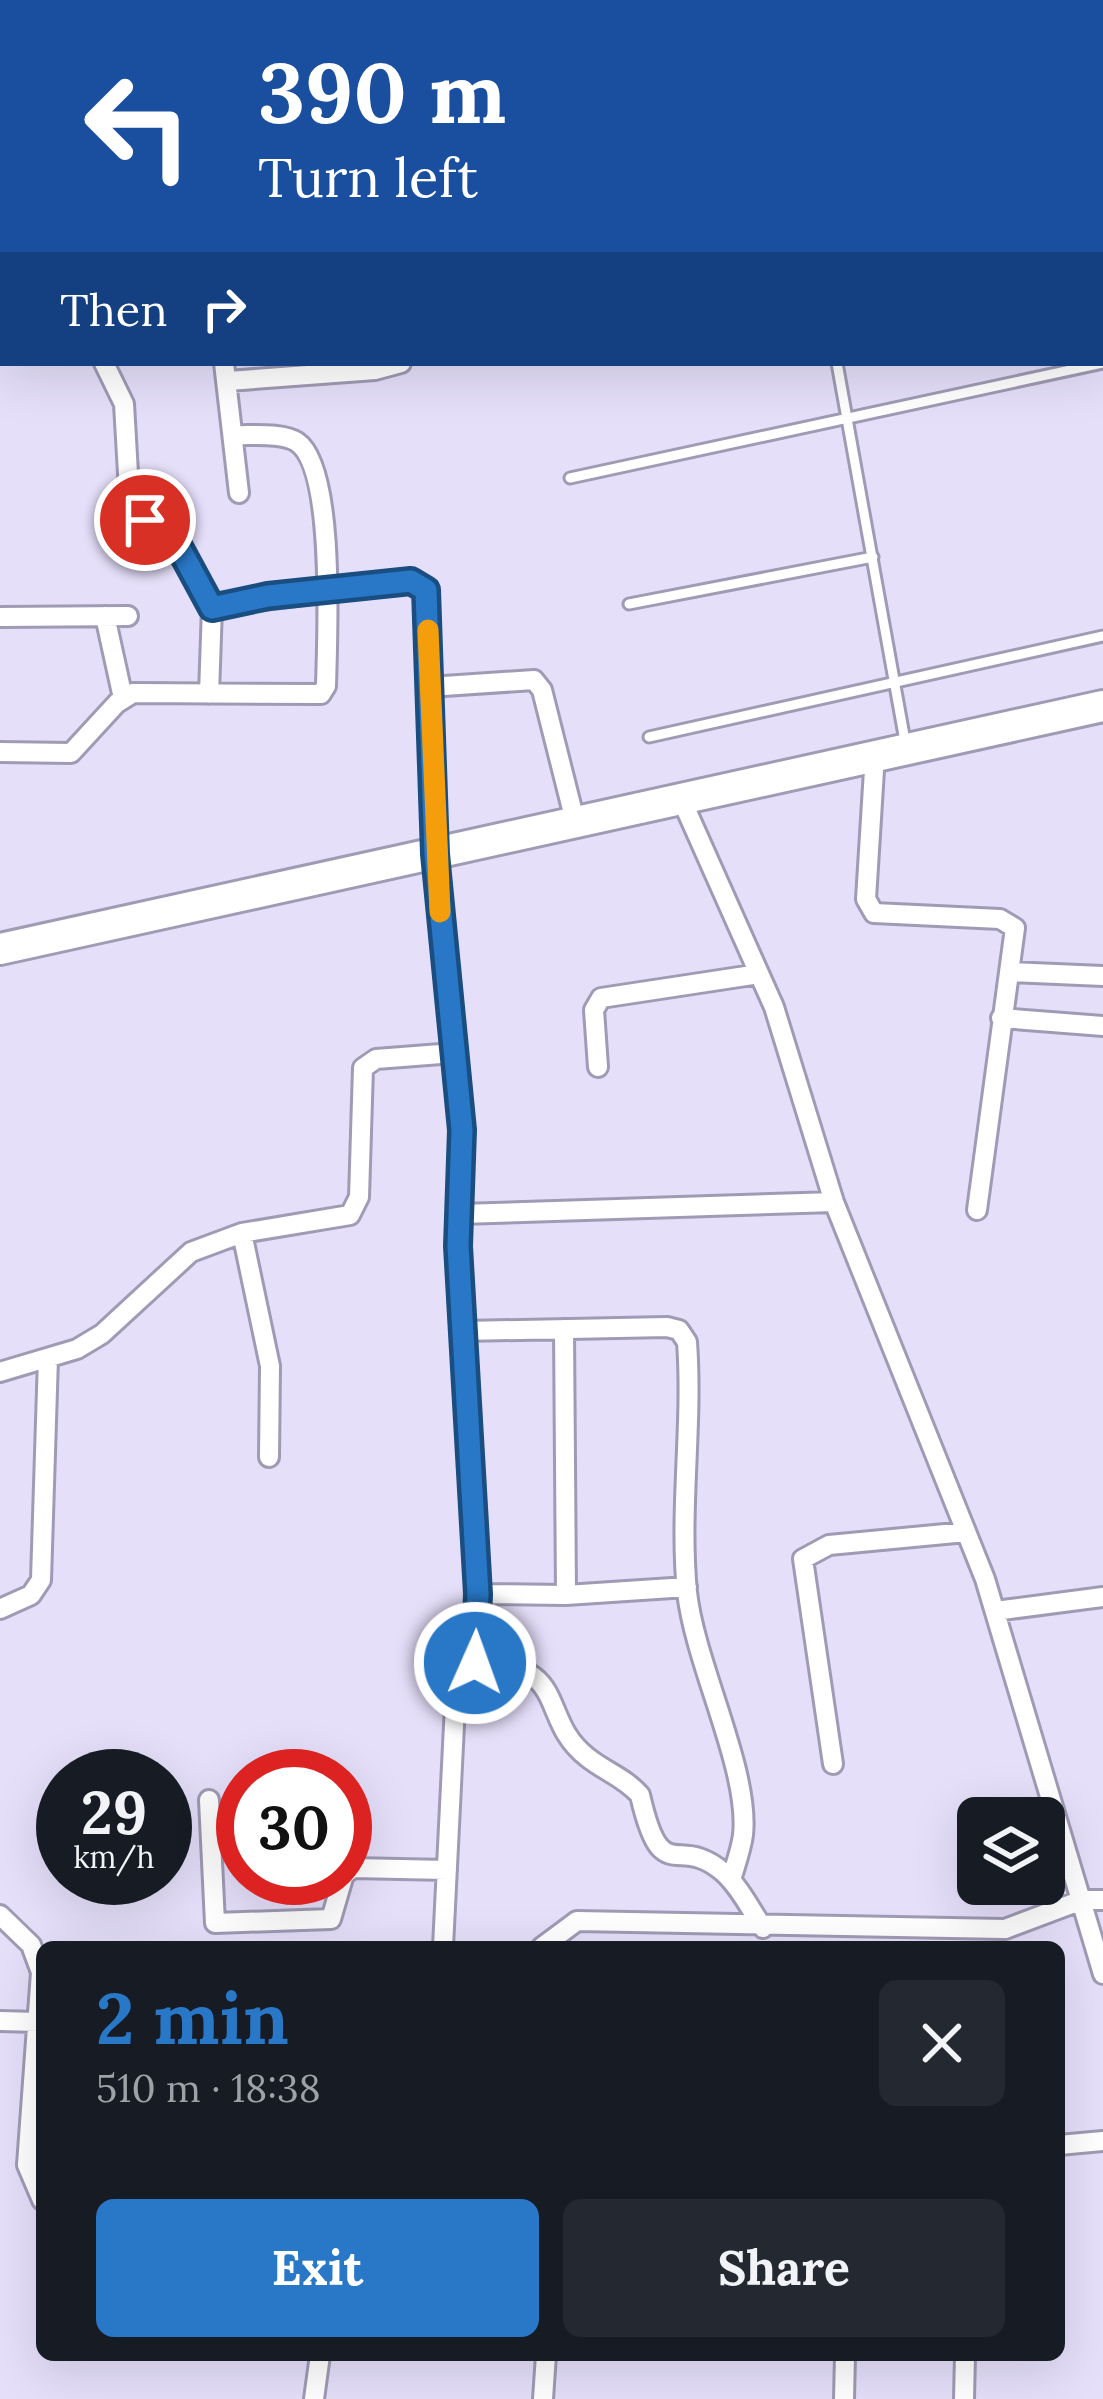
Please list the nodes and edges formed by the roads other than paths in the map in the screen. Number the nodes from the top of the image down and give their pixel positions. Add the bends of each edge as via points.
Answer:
1 (105, 366) edge
2 (390, 366) edge
3 (838, 366) edge
4 (1089, 366) edge
5 (226, 372) edge
6 (848, 416) junction
7 (233, 435) junction
8 (570, 478) dead end
9 (239, 493) dead end
10 (873, 557) junction
11 (329, 590) junction
12 (629, 604) dead end
13 (212, 608) junction
14 (0, 616) edge
15 (105, 616) junction
16 (128, 616) dead end
17 (1103, 636) edge
18 (895, 682) junction
19 (429, 687) junction
20 (209, 694) junction
21 (123, 698) junction
22 (1103, 706) edge
23 (649, 736) dead end
24 (906, 748) junction
25 (0, 752) edge
26 (875, 754) junction
27 (680, 796) junction
28 (575, 820) junction
29 (435, 854) junction
30 (0, 949) edge
31 (1011, 972) junction
32 (759, 974) junction
33 (1103, 976) edge
34 (1001, 1018) junction
35 (1103, 1026) edge
36 (454, 1054) junction
37 (598, 1067) dead end
38 (834, 1202) junction
39 (977, 1210) dead end
40 (460, 1214) junction
41 (242, 1233) junction
42 (564, 1329) junction
43 (464, 1331) junction
44 (48, 1358) junction
45 (0, 1372) edge
46 (269, 1457) dead end
47 (966, 1532) junction
48 (686, 1587) junction
49 (478, 1594) junction
50 (566, 1595) junction
51 (1103, 1597) edge
52 (0, 1609) edge
53 (995, 1611) junction
54 (475, 1663) junction
55 (832, 1764) dead end
56 (209, 1800) dead end
57 (372, 1868) edge
58 (447, 1870) junction
59 (731, 1880) junction
60 (1082, 1900) junction
61 (1103, 1900) edge
62 (335, 1905) edge
63 (0, 1915) edge
64 (689, 1927) junction
65 (763, 1928) junction
66 (987, 1938) edge
67 (442, 1941) edge
68 (550, 1941) edge
69 (692, 1941) edge
70 (36, 1956) edge
71 (1103, 1974) edge
72 (0, 2020) edge
73 (36, 2022) edge
74 (36, 2048) edge
75 (1103, 2140) edge
76 (1065, 2143) edge
77 (36, 2186) edge
78 (319, 2361) edge
79 (546, 2361) edge
80 (845, 2361) edge
81 (965, 2361) edge
82 (314, 2399) edge
83 (543, 2399) edge
84 (844, 2399) edge
85 (964, 2399) edge

1 - 13 street via 124,404 130,508 173,536
2 - 5 street
3 - 6 lane
4 - 6 lane
5 - 7 street
6 - 8 lane
6 - 10 lane
7 - 9 street
7 - 11 street via 292,439 306,452 327,531
10 - 12 lane
10 - 18 lane
11 - 13 street
11 - 19 street via 422,584
11 - 20 street via 321,694
13 - 20 street
14 - 15 street
15 - 16 street
15 - 21 street
17 - 18 lane
18 - 23 lane
18 - 24 lane
19 - 28 street via 534,680
19 - 29 street
20 - 21 street
21 - 25 street via 71,753
22 - 24 main road
24 - 26 main road
26 - 27 main road
26 - 31 street via 869,907 880,917 1008,920 1017,942
27 - 28 main road
27 - 32 street
28 - 29 main road
29 - 30 main road
29 - 36 street
31 - 33 street
31 - 34 street
32 - 37 street via 601,998 594,1010
32 - 38 street
34 - 35 street
34 - 39 street
36 - 40 street
36 - 41 street via 376,1059 363,1069 358,1197 350,1215
38 - 40 street
38 - 47 street
40 - 43 street
41 - 44 street via 190,1252 102,1334
41 - 46 street via 270,1366
42 - 43 street
42 - 48 street via 667,1327 687,1342
42 - 50 street
43 - 49 street
44 - 45 street
44 - 52 street via 40,1586
47 - 53 street
47 - 55 street via 829,1545 803,1559
48 - 50 street
48 - 59 street via 695,1650 719,1711 741,1813
49 - 50 street
49 - 54 street
51 - 53 street
53 - 60 street
54 - 58 street via 455,1705
54 - 59 street via 521,1668 554,1701 587,1758 640,1795 659,1850 720,1868
56 - 62 street via 214,1923 331,1919
57 - 58 street
58 - 67 street
59 - 65 street
60 - 61 street
60 - 66 street
60 - 71 street
63 - 70 street
64 - 65 street
64 - 68 street via 577,1921
64 - 69 street
65 - 66 street
72 - 73 street
74 - 77 street via 27,2165
75 - 76 street
78 - 82 street
79 - 83 street
80 - 84 street
81 - 85 street

